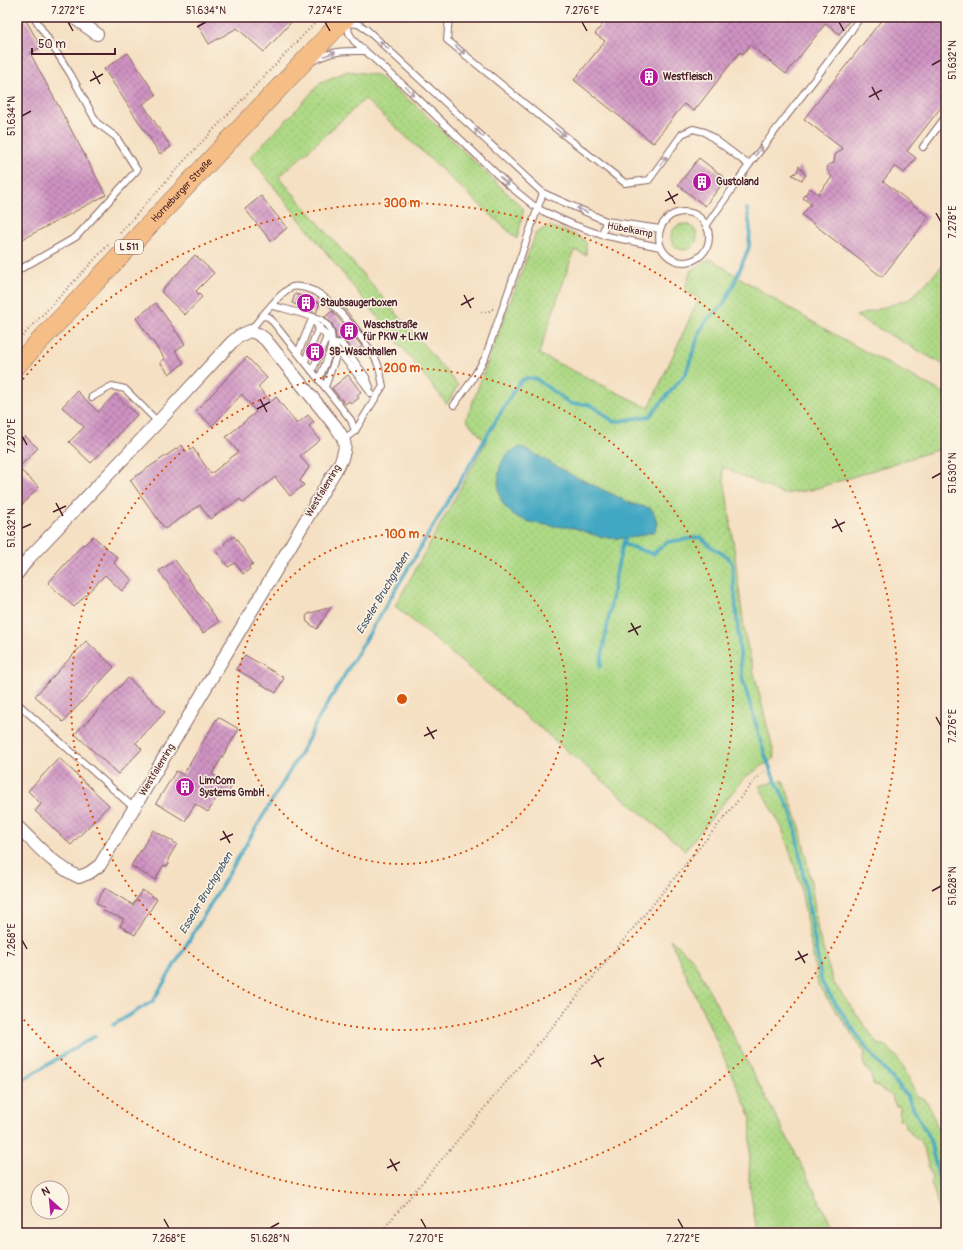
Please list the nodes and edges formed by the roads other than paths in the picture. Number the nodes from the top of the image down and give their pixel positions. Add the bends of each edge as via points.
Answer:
1 (34, 17) edge
2 (73, 17) edge
3 (449, 17) edge
4 (860, 17) edge
5 (345, 19) edge
6 (97, 34) dead end
7 (365, 51) junction
8 (298, 70) junction
9 (946, 116) edge
10 (923, 147) dead end
11 (748, 165) junction
12 (543, 193) junction
13 (538, 210) junction
14 (606, 221) junction
15 (706, 226) junction
16 (660, 230) junction
17 (602, 235) junction
18 (660, 246) junction
19 (17, 271) edge
20 (272, 306) junction
21 (262, 316) junction
22 (311, 318) junction
23 (319, 327) junction
24 (250, 331) junction
25 (327, 337) junction
26 (332, 344) junction
27 (338, 351) junction
28 (298, 353) junction
29 (305, 361) junction
30 (17, 365) edge
31 (312, 371) junction
32 (319, 379) junction
33 (325, 387) junction
34 (371, 394) junction
35 (92, 397) dead end
36 (375, 401) junction
37 (454, 405) dead end
38 (158, 422) junction
39 (355, 431) junction
40 (344, 439) junction
41 (17, 574) edge
42 (17, 703) edge
43 (134, 808) junction
44 (17, 826) edge

1 - 19 lane via 71,75 97,123 116,137 136,170 76,237
2 - 6 street
3 -> 11 lane via 447,40 624,183 649,180 682,134 693,128 705,132
11 -> 4 lane
5 - 7 lane, Hübelkamp via 349,33
5 - 8 main road, Horneburger Straße / L 511
12 -> 5 lane, Hübelkamp via 366,29
8 -> 7 lane via 327,54 339,51
7 -> 13 lane, Hübelkamp
8 - 30 main road, Horneburger Straße / L 511
9 - 10 lane
11 - 15 lane
12 - 13 lane
14 -> 12 lane, Hübelkamp
13 - 17 lane, Hübelkamp
13 - 37 lane via 485,358
14 - 16 lane, Hübelkamp
14 - 17 lane
15 - 16 lane, Hübelkamp via 696,216 682,212 668,218
15 - 18 lane, Hübelkamp via 707,246 694,260 680,262 672,259
16 - 18 lane
17 - 18 lane, Hübelkamp
20 - 21 lane
20 - 22 lane
20 - 36 lane via 292,287 303,287 321,294 336,308 378,364 383,386
21 - 24 lane
21 - 28 lane via 269,317
22 - 23 lane
22 - 26 lane via 322,319 332,332
22 - 28 lane
23 - 25 lane
23 - 29 lane
24 - 38 street via 231,343
24 - 40 street via 265,339
25 - 26 lane
25 - 31 lane
26 - 27 lane
26 - 32 lane
26 - 34 lane via 341,343 351,355 366,377
27 - 33 lane
27 - 34 lane
28 - 29 lane
29 - 31 lane
31 - 32 lane
32 - 33 lane
33 - 39 lane via 352,420
34 - 36 lane
35 - 38 lane via 112,386 125,388
36 - 39 lane
38 - 41 street via 29,558
39 - 40 lane
40 - 43 street, Westfalenring via 345,450 341,461
42 - 43 lane
43 - 44 street, Westfalenring via 100,865 79,877 60,866

